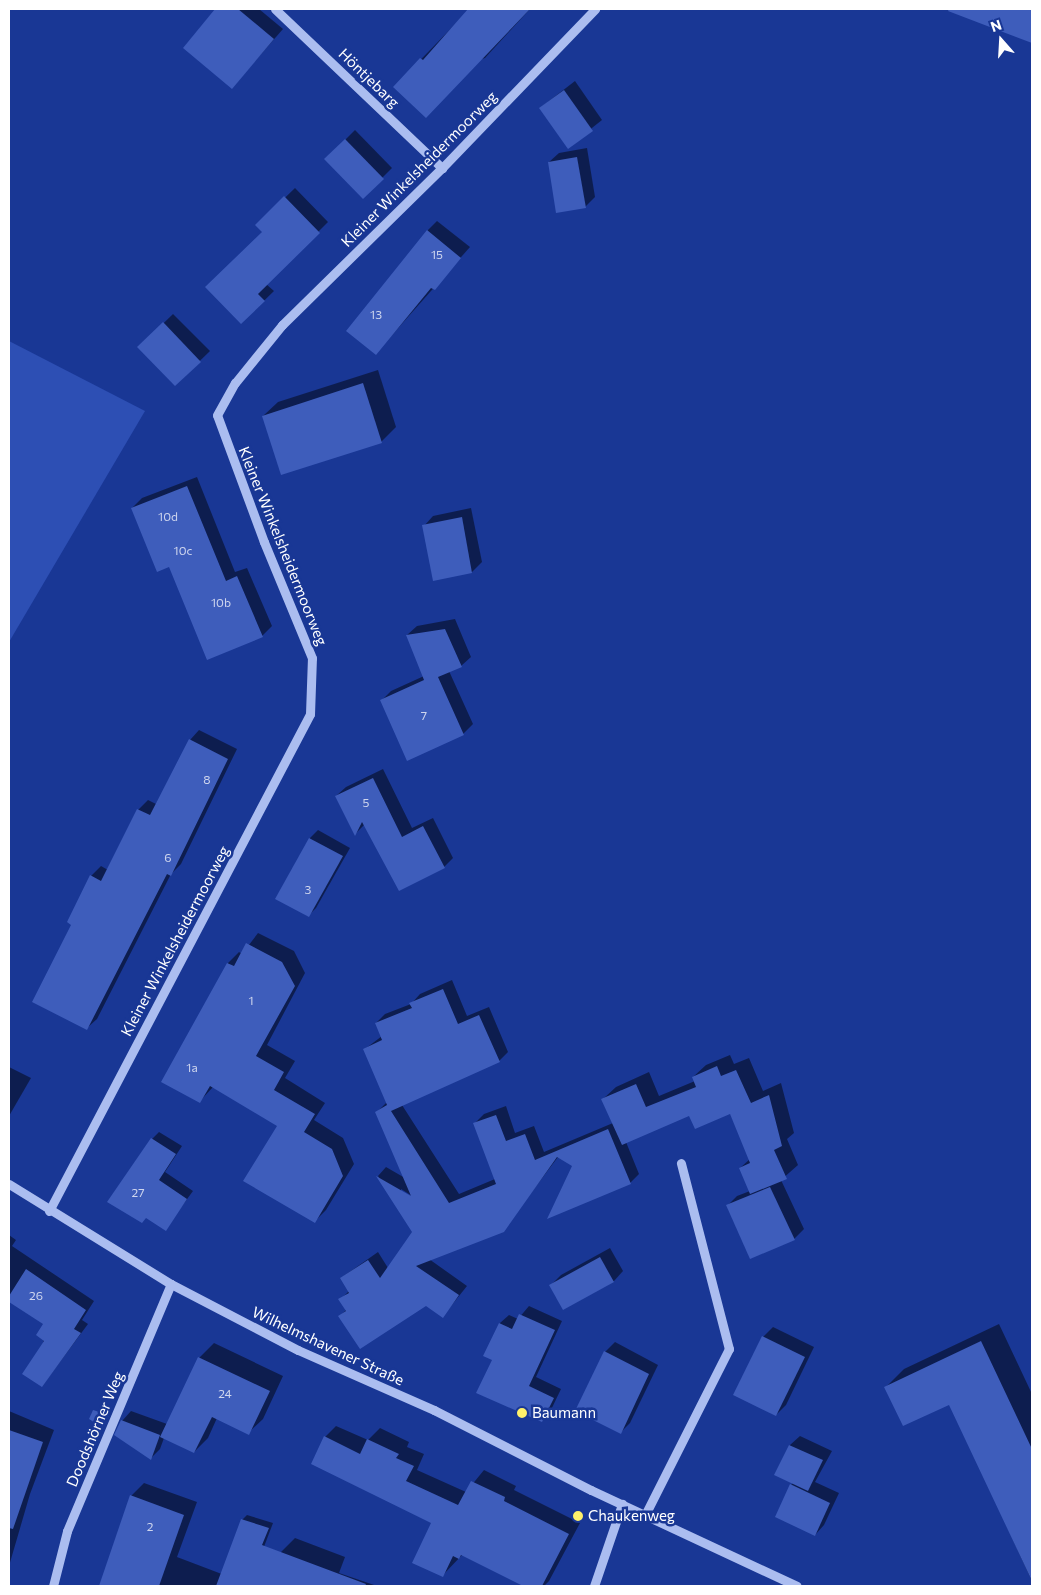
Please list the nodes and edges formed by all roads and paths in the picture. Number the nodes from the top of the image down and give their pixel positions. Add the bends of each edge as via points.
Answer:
1 (275, 9) edge
2 (595, 9) edge
3 (442, 168) junction
4 (681, 1163) dead end
5 (9, 1184) edge
6 (49, 1211) junction
7 (171, 1284) junction
8 (622, 1504) junction
9 (646, 1513) junction
10 (52, 1586) edge
11 (594, 1586) edge
12 (797, 1586) edge

1 - 3 street, Höntjebarg
2 - 3 street, Kleiner Winkelsheidermoorweg
3 - 6 street, Kleiner Winkelsheidermoorweg via 282,325 235,383 217,415 312,658 310,714
4 - 9 street via 729,1349
5 - 6 street, Wilhelmshavener Straße
6 - 7 street, Wilhelmshavener Straße
7 - 8 street, Wilhelmshavener Straße via 298,1350 434,1410
7 - 10 street, Doodshörner Weg via 67,1531
8 - 9 street, Wilhelmshavener Straße
8 - 11 street
9 - 12 street, Wilhelmshavener Straße

